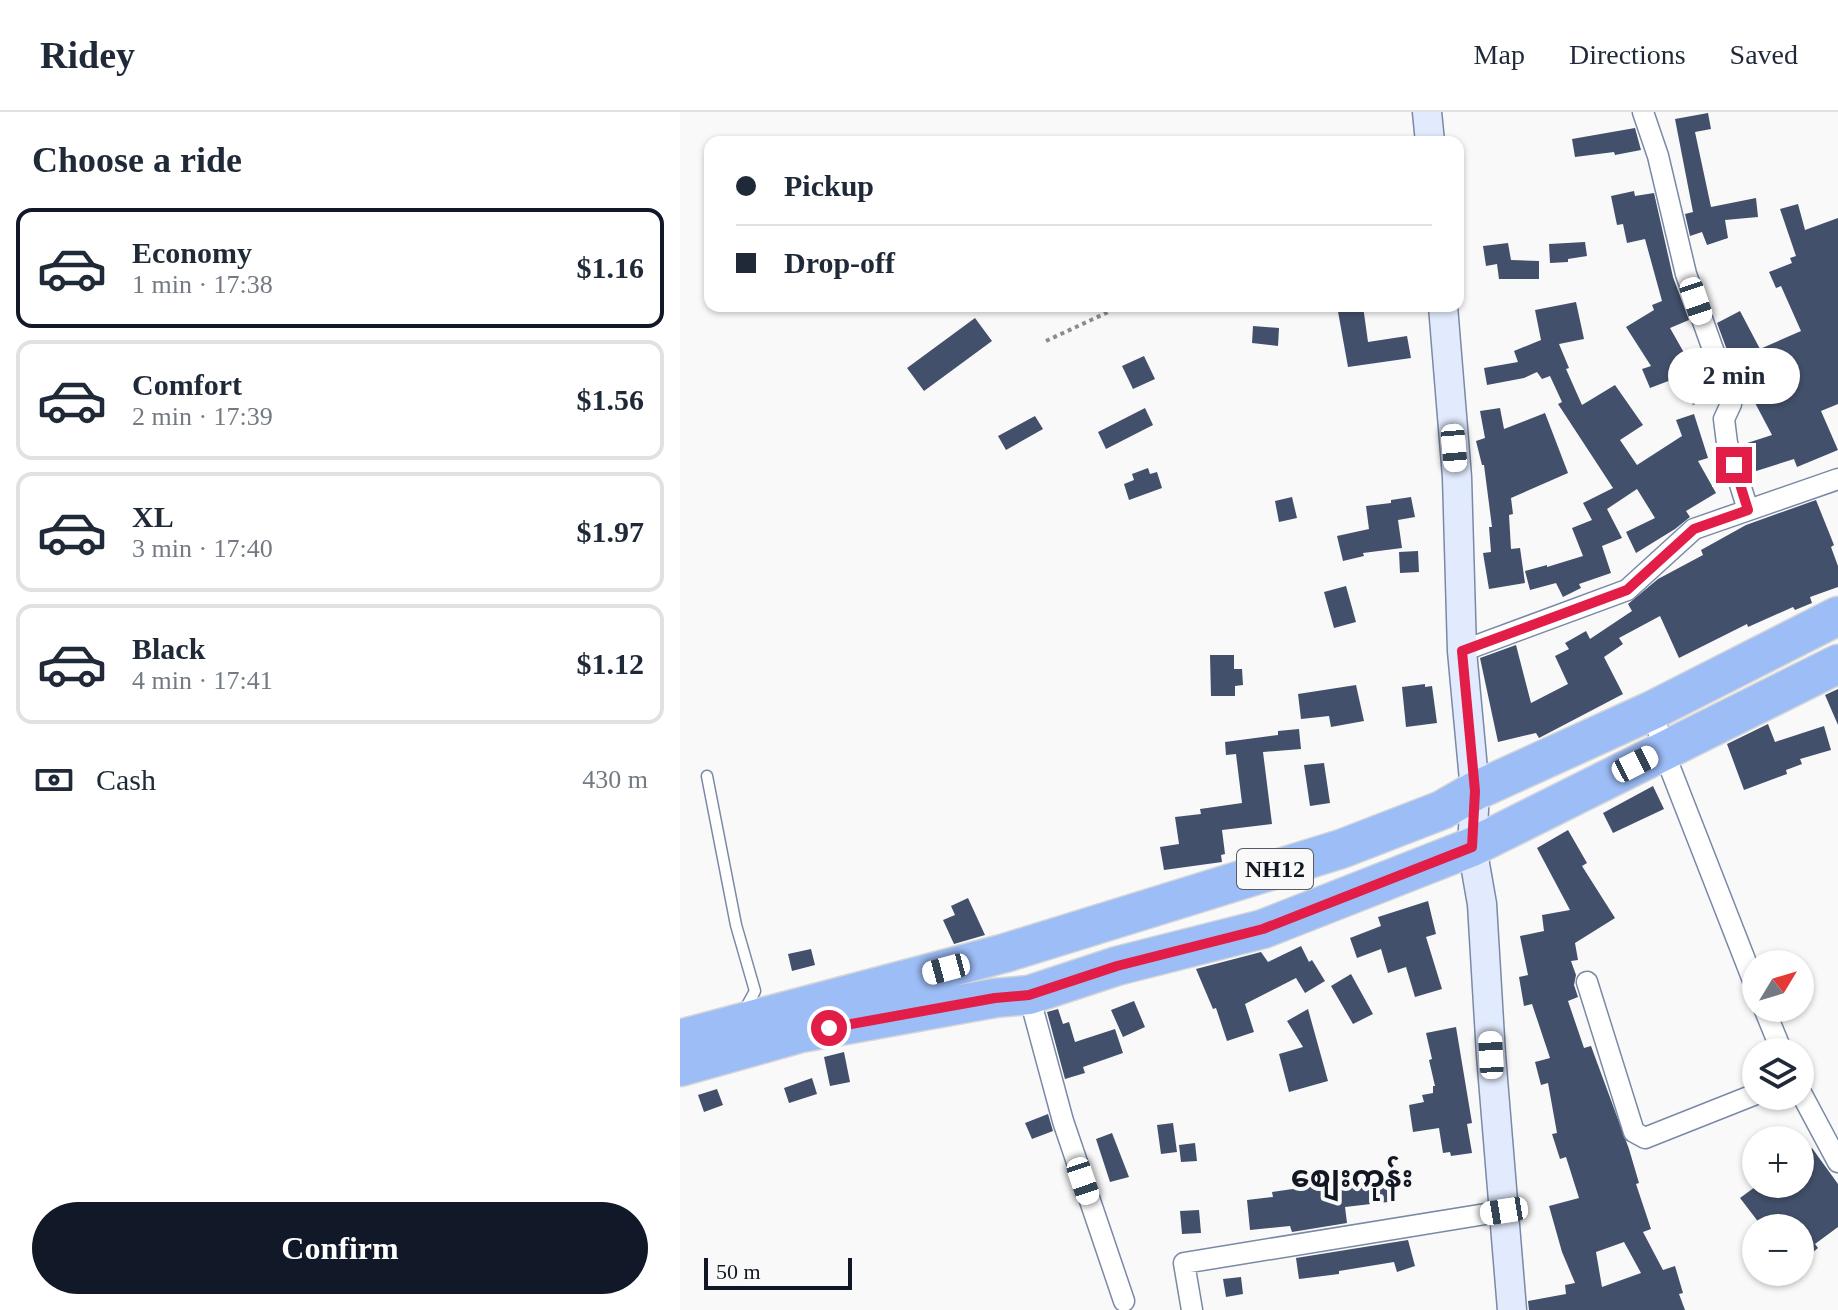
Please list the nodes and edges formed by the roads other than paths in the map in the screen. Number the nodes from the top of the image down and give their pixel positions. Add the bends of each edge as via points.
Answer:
1 (1427, 112) edge
2 (1643, 112) edge
3 (1429, 136) edge
4 (1443, 312) edge
5 (1838, 479) edge
6 (1748, 510) junction
7 (1838, 616) edge
8 (1462, 651) junction
9 (1838, 664) edge
10 (1653, 710) junction
11 (1663, 750) junction
12 (707, 776) dead end
13 (1475, 791) junction
14 (1472, 847) junction
15 (1742, 952) edge
16 (1587, 982) dead end
17 (1029, 995) junction
18 (738, 1023) junction
19 (680, 1039) edge
20 (680, 1067) edge
21 (1742, 1100) edge
22 (1810, 1110) edge
23 (1838, 1162) edge
24 (1504, 1211) junction
25 (1124, 1301) dead end
26 (1192, 1310) edge
27 (1512, 1310) edge

1 - 3 street
2 - 6 street via 1686,274 1732,389 1724,419 1727,443
4 - 8 street via 1457,477
5 - 6 street
6 - 8 street via 1694,529 1627,590
7 - 10 highway, NH12
8 - 13 street
9 - 11 highway, NH12
10 - 11 street
10 - 13 highway, NH12
11 - 14 highway, NH12
11 - 15 street
12 - 18 lane via 736,925 755,991
13 - 14 street
13 - 18 highway, NH12 via 1442,810 1341,849 1005,953
14 - 17 highway, NH12 via 1263,929 1117,966
14 - 24 street via 1482,904
16 - 21 street via 1634,1132 1645,1138
17 - 20 highway, NH12 via 801,1033
17 - 25 street via 1063,1121
18 - 19 highway, NH12
22 - 23 street
24 - 26 street via 1184,1263
24 - 27 street

